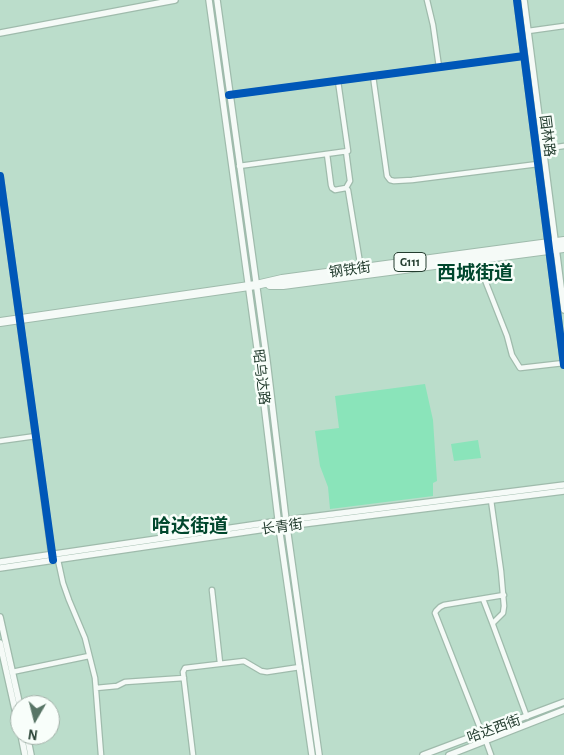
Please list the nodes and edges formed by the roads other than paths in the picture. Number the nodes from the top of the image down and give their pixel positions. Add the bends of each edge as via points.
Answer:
1 (175, 0) edge
2 (209, 0) edge
3 (217, 0) edge
4 (427, 0) edge
5 (516, 0) edge
6 (524, 0) edge
7 (564, 26) edge
8 (528, 31) junction
9 (0, 33) edge
10 (524, 56) junction
11 (439, 67) junction
12 (373, 76) junction
13 (338, 81) junction
14 (229, 95) junction
15 (564, 146) edge
16 (543, 149) junction
17 (346, 151) junction
18 (327, 154) junction
19 (538, 164) junction
20 (239, 166) junction
21 (0, 176) edge
22 (346, 188) junction
23 (564, 241) edge
24 (555, 247) edge
25 (479, 260) junction
26 (361, 269) junction
27 (252, 286) junction
28 (564, 310) edge
29 (20, 319) junction
30 (0, 322) edge
31 (564, 364) edge
32 (36, 436) junction
33 (0, 441) edge
34 (564, 485) edge
35 (564, 491) edge
36 (492, 500) junction
37 (287, 523) junction
38 (279, 524) junction
39 (54, 558) junction
40 (0, 562) edge
41 (0, 568) edge
42 (212, 590) dead end
43 (504, 595) junction
44 (483, 598) junction
45 (0, 617) edge
46 (493, 625) junction
47 (0, 643) edge
48 (89, 656) junction
49 (220, 663) junction
50 (300, 667) junction
51 (12, 672) junction
52 (184, 678) junction
53 (96, 688) junction
54 (11, 695) edge
55 (17, 695) edge
56 (564, 702) edge
57 (564, 710) edge
58 (527, 716) junction
59 (482, 733) junction
60 (486, 741) junction
61 (101, 755) edge
62 (193, 755) edge
63 (312, 755) edge
64 (319, 755) edge
65 (424, 755) edge
66 (449, 755) edge
67 (491, 755) edge

1 - 9 main road
2 - 27 main road, 昭乌达路
3 - 14 main road, 昭乌达路
4 - 11 street
5 - 10 main road, 园林路
6 - 8 main road, 园林路
7 - 8 street
8 - 16 main road, 园林路
10 - 11 street
10 - 19 main road, 园林路
11 - 12 street
12 - 13 street
12 - 19 street via 390,180
13 - 14 street
13 - 17 street
14 - 20 main road, 昭乌达路
15 - 16 street
16 - 24 main road, 园林路
17 - 18 street
17 - 22 street via 350,181
18 - 20 street
18 - 22 street via 332,188
19 - 24 main road, 园林路
20 - 27 main road, 昭乌达路
21 - 29 main road
22 - 26 street
23 - 24 highway, 钢铁街 / G111
24 - 25 highway, 钢铁街
24 - 26 highway, 钢铁街 / G111
24 - 28 main road, 园林路
24 - 31 main road, 园林路
25 - 27 highway, 钢铁街 via 283,285
25 - 31 street via 512,355 520,368
26 - 27 highway, 钢铁街 / G111
27 - 29 highway, 钢铁街 / G111
27 - 37 main road, 昭乌达路 via 267,361
27 - 38 main road, 昭乌达路
29 - 30 highway, 钢铁街 / G111
29 - 32 main road
32 - 33 street
32 - 39 main road
34 - 37 main road, 长青街
35 - 36 main road, 长青街
36 - 37 main road, 长青街
36 - 43 street
37 - 38 main road, 长青街
37 - 64 main road, 昭乌达路
38 - 39 main road, 长青街
38 - 50 main road, 昭乌达路
39 - 40 main road, 长青街
39 - 41 main road, 长青街
39 - 48 street
42 - 49 street
43 - 44 street
43 - 46 street via 503,612
44 - 46 street
44 - 59 street via 440,607 435,613
45 - 51 main road
46 - 58 street
47 - 54 main road
48 - 51 street
48 - 53 street
49 - 50 street via 244,661 267,672
49 - 52 street via 185,668
50 - 63 main road, 昭乌达路
51 - 55 main road
52 - 53 street via 125,682
52 - 62 street
53 - 61 street
56 - 58 main road, 哈达西街
57 - 60 main road, 哈达西街
58 - 59 main road, 哈达西街
59 - 65 main road, 哈达西街
60 - 66 main road, 哈达西街
60 - 67 street

